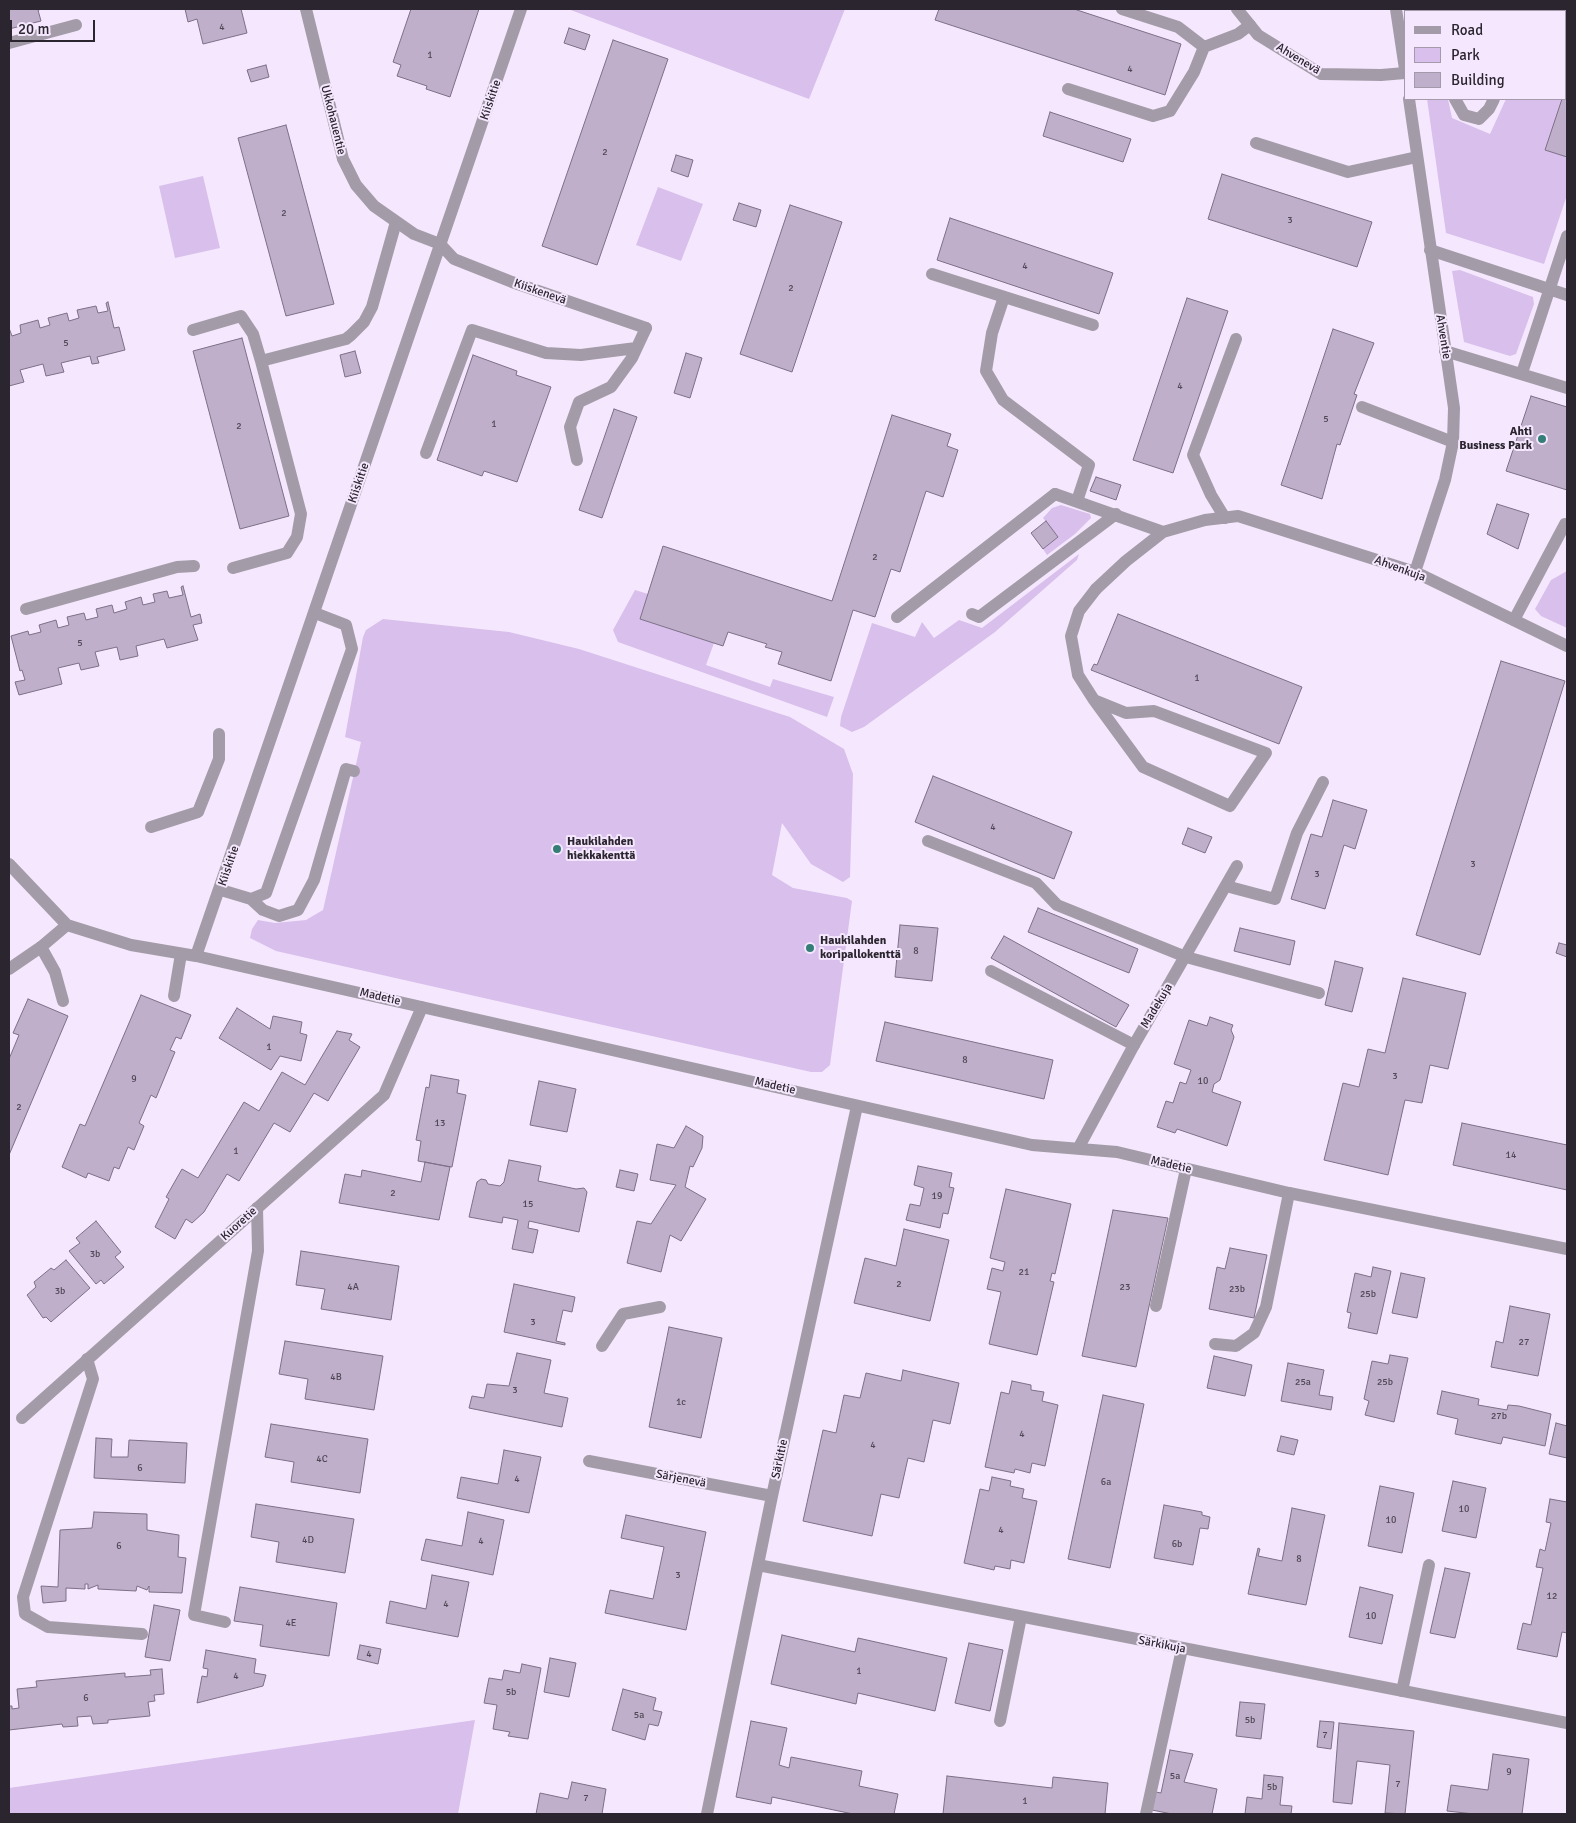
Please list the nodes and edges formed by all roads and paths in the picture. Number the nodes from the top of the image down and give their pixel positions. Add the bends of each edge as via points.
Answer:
1 (306, 9) edge
2 (521, 9) edge
3 (1122, 9) edge
4 (1237, 9) edge
5 (1396, 9) edge
6 (76, 25) dead end
7 (1250, 25) junction
8 (9, 43) edge
9 (1204, 47) junction
10 (1404, 64) edge
11 (1404, 71) edge
12 (1068, 90) dead end
13 (1409, 100) edge
14 (1456, 100) edge
15 (1494, 100) edge
16 (1256, 144) dead end
17 (1417, 157) junction
18 (396, 222) junction
19 (1567, 236) edge
20 (440, 244) junction
21 (1430, 250) junction
22 (932, 274) dead end
23 (1550, 289) junction
24 (1567, 295) edge
25 (1004, 297) junction
26 (1092, 326) dead end
27 (193, 330) dead end
28 (1236, 339) dead end
29 (636, 348) junction
30 (1445, 351) junction
31 (261, 361) junction
32 (1522, 373) junction
33 (1567, 388) edge
34 (1362, 407) dead end
35 (1453, 442) junction
36 (426, 453) dead end
37 (577, 460) dead end
38 (1077, 501) junction
39 (1116, 514) junction
40 (1225, 518) junction
41 (1567, 524) edge
42 (1163, 532) junction
43 (194, 566) dead end
44 (233, 568) dead end
45 (1415, 572) junction
46 (26, 609) dead end
47 (315, 613) junction
48 (972, 614) dead end
49 (897, 616) dead end
50 (1514, 620) junction
51 (1567, 646) edge
52 (1094, 700) junction
53 (219, 734) dead end
54 (354, 771) dead end
55 (1324, 782) dead end
56 (151, 827) dead end
57 (928, 841) dead end
58 (9, 864) edge
59 (1237, 866) dead end
60 (1226, 886) junction
61 (221, 890) junction
62 (251, 899) junction
63 (67, 925) junction
64 (42, 947) junction
65 (182, 954) junction
66 (196, 956) junction
67 (1186, 957) junction
68 (9, 969) edge
69 (991, 970) dead end
70 (1319, 993) dead end
71 (174, 996) dead end
72 (63, 1001) dead end
73 (422, 1007) junction
74 (1134, 1045) junction
75 (857, 1106) junction
76 (1078, 1148) junction
77 (1186, 1169) junction
78 (1289, 1193) junction
79 (257, 1208) junction
80 (1567, 1249) edge
81 (1156, 1306) dead end
82 (660, 1307) dead end
83 (1215, 1344) dead end
84 (602, 1346) dead end
85 (87, 1359) junction
86 (22, 1418) dead end
87 (589, 1461) dead end
88 (772, 1496) junction
89 (758, 1565) junction
90 (1430, 1565) dead end
91 (1021, 1617) junction
92 (225, 1622) dead end
93 (142, 1634) dead end
94 (1182, 1648) junction
95 (1402, 1691) junction
96 (1000, 1720) dead end
97 (1567, 1723) edge
98 (708, 1814) edge
99 (1146, 1814) edge

1 - 18 street, Ukkohauentie via 344,160 362,192 374,206
2 - 20 street, Kiiskitie
3 - 9 street via 1178,27
4 - 7 street, Ahvenevä
5 - 10 street
6 - 8 street
7 - 9 street via 1238,34
7 - 11 street, Ahvenevä via 1258,35 1321,74 1381,75
9 - 12 street via 1194,72 1170,111 1153,116
13 - 17 street, Ahventie
14 - 15 street via 1464,116 1479,119
16 - 17 street via 1348,172
17 - 21 street, Ahventie
18 - 20 street, Ukkohauentie via 414,234
18 - 31 street via 372,307 364,322 346,339
19 - 23 street
20 - 29 street, Kiiskenevä via 454,259 478,269 646,328
20 - 47 street, Kiiskitie
21 - 23 street
21 - 30 street, Ahventie
22 - 25 street
23 - 24 street
23 - 32 street
25 - 26 street
25 - 38 street via 992,332 986,371 1003,400 1088,465
27 - 31 street via 242,316 253,334
28 - 40 street via 1193,455
29 - 36 street via 582,355 546,353 472,330
29 - 37 street via 612,387 580,402 570,427
30 - 32 street
30 - 35 street, Ahventie via 1454,408
31 - 44 street via 302,514 297,537 287,553
32 - 33 street
34 - 35 street
35 - 45 street, Ahventie via 1445,480
38 - 39 street
38 - 49 street via 1056,494
39 - 42 street
39 - 48 street via 979,617
40 - 42 street, Ahvenkuja
40 - 45 street, Ahvenkuja via 1238,516
41 - 50 street
42 - 52 street, Ahvenkuja via 1126,561 1079,610 1071,636 1078,675
43 - 46 street via 177,567
45 - 50 street, Ahvenkuja
47 - 61 street, Kiiskitie
47 - 62 street via 346,625 352,649 266,893
50 - 51 street, Ahvenkuja
52 - 52 street, Ahvenkuja via 1126,713 1154,711 1266,753 1230,806 1144,767
53 - 56 street via 219,758 198,812
54 - 62 street via 346,769 314,880 298,910 280,916 263,910
55 - 60 street via 1297,833 1275,899
57 - 67 street via 1036,883 1057,905
58 - 63 street, Madetie
59 - 60 street, Madekuja
60 - 67 street, Madekuja
61 - 62 street
61 - 66 street, Kiiskitie
63 - 64 street
63 - 65 street, Madetie via 131,945
64 - 68 street
64 - 72 street via 55,972
65 - 66 street, Madetie
65 - 71 street
66 - 73 street, Madetie
67 - 70 street
67 - 74 street, Madekuja
69 - 74 street
73 - 75 street, Madetie
73 - 79 street, Kuoretie via 384,1095
74 - 76 street, Madekuja
75 - 76 street, Madetie via 1032,1145
75 - 88 street, Särkitie
76 - 77 street, Madetie via 1116,1152
77 - 78 street, Madetie
77 - 81 street
78 - 80 street, Madetie
78 - 83 street via 1266,1307 1254,1333 1236,1346
79 - 85 street, Kuoretie
79 - 92 street via 258,1250 194,1615
82 - 84 street via 623,1314
85 - 86 street, Kuoretie
85 - 93 street via 93,1379 23,1597 25,1614 48,1627
87 - 88 street, Särjenevä
88 - 89 street, Särkitie
89 - 91 street, Särkikuja
89 - 98 street, Särkitie
90 - 95 street
91 - 94 street, Särkikuja
91 - 96 street
94 - 95 street, Särkikuja
94 - 99 street
95 - 97 street, Särkikuja

